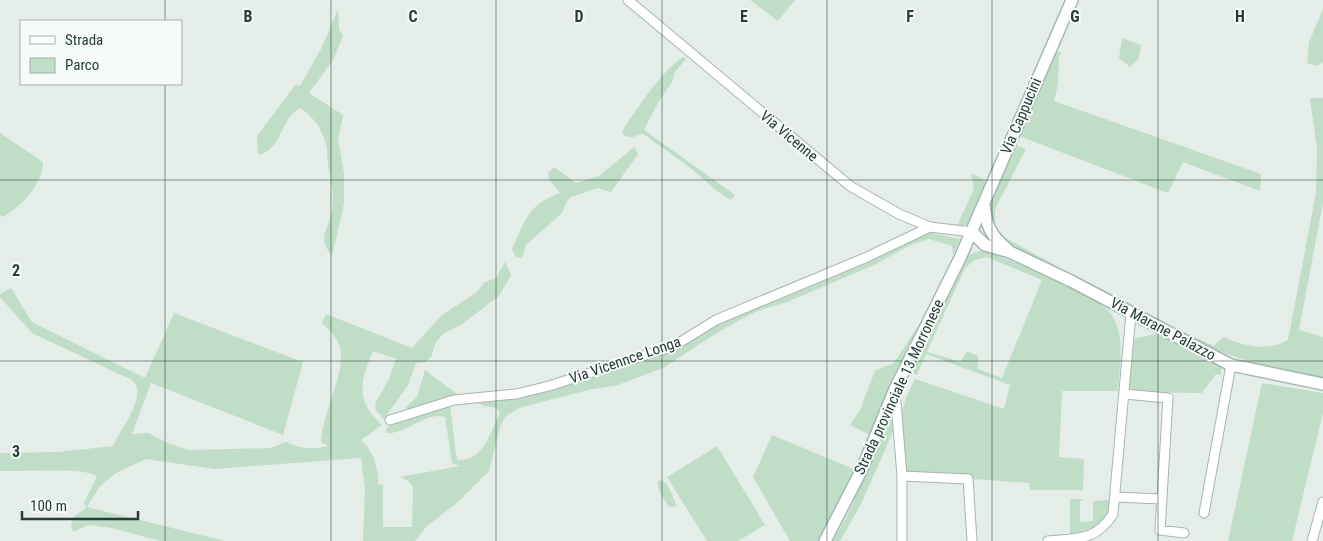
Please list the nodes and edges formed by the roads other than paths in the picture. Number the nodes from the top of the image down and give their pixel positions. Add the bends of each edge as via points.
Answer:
1 (628, 0) edge
2 (1072, 0) edge
3 (984, 203) junction
4 (930, 227) junction
5 (972, 232) junction
6 (991, 234) junction
7 (985, 245) junction
8 (1010, 252) junction
9 (960, 258) junction
10 (1131, 313) junction
11 (1231, 365) junction
12 (1323, 384) edge
13 (895, 389) junction
14 (1124, 394) junction
15 (390, 420) dead end
16 (902, 476) junction
17 (1115, 497) junction
18 (1162, 499) junction
19 (1323, 502) edge
20 (1204, 513) dead end
21 (1184, 533) dead end
22 (1075, 540) edge
23 (825, 541) edge
24 (902, 541) edge
25 (972, 541) edge
26 (1048, 541) edge
27 (1312, 541) edge

1 - 4 street, Via Vicenne via 850,186 899,214
2 - 3 main road, Via Cappucini
3 - 5 main road, Via Cappucini
3 - 6 main road via 985,220
4 - 5 street, Via Vicenne
4 - 15 street, Via Vicennce Longa via 716,320 674,346 549,386 516,394 454,400
5 - 6 main road
5 - 7 main road, Via Marane Palazzo
5 - 9 main road, Strada provinciale 13 Morronese
6 - 8 main road, Via Marane Palazzo
7 - 8 main road, Via Marane Palazzo
7 - 9 main road
8 - 10 main road, Via Marane Palazzo
9 - 13 main road, Strada provinciale 13 Morronese
10 - 11 main road, Via Marane Palazzo
10 - 14 street
11 - 12 main road, Via Marane Palazzo
11 - 20 street
13 - 16 street
13 - 23 main road, Strada provinciale 13 Morronese via 862,469
14 - 17 street
14 - 18 street via 1168,398
16 - 24 street
16 - 25 street via 968,479
17 - 18 street
17 - 22 street via 1113,514 1105,528 1093,536
18 - 21 street via 1160,530
19 - 27 street
22 - 26 street

